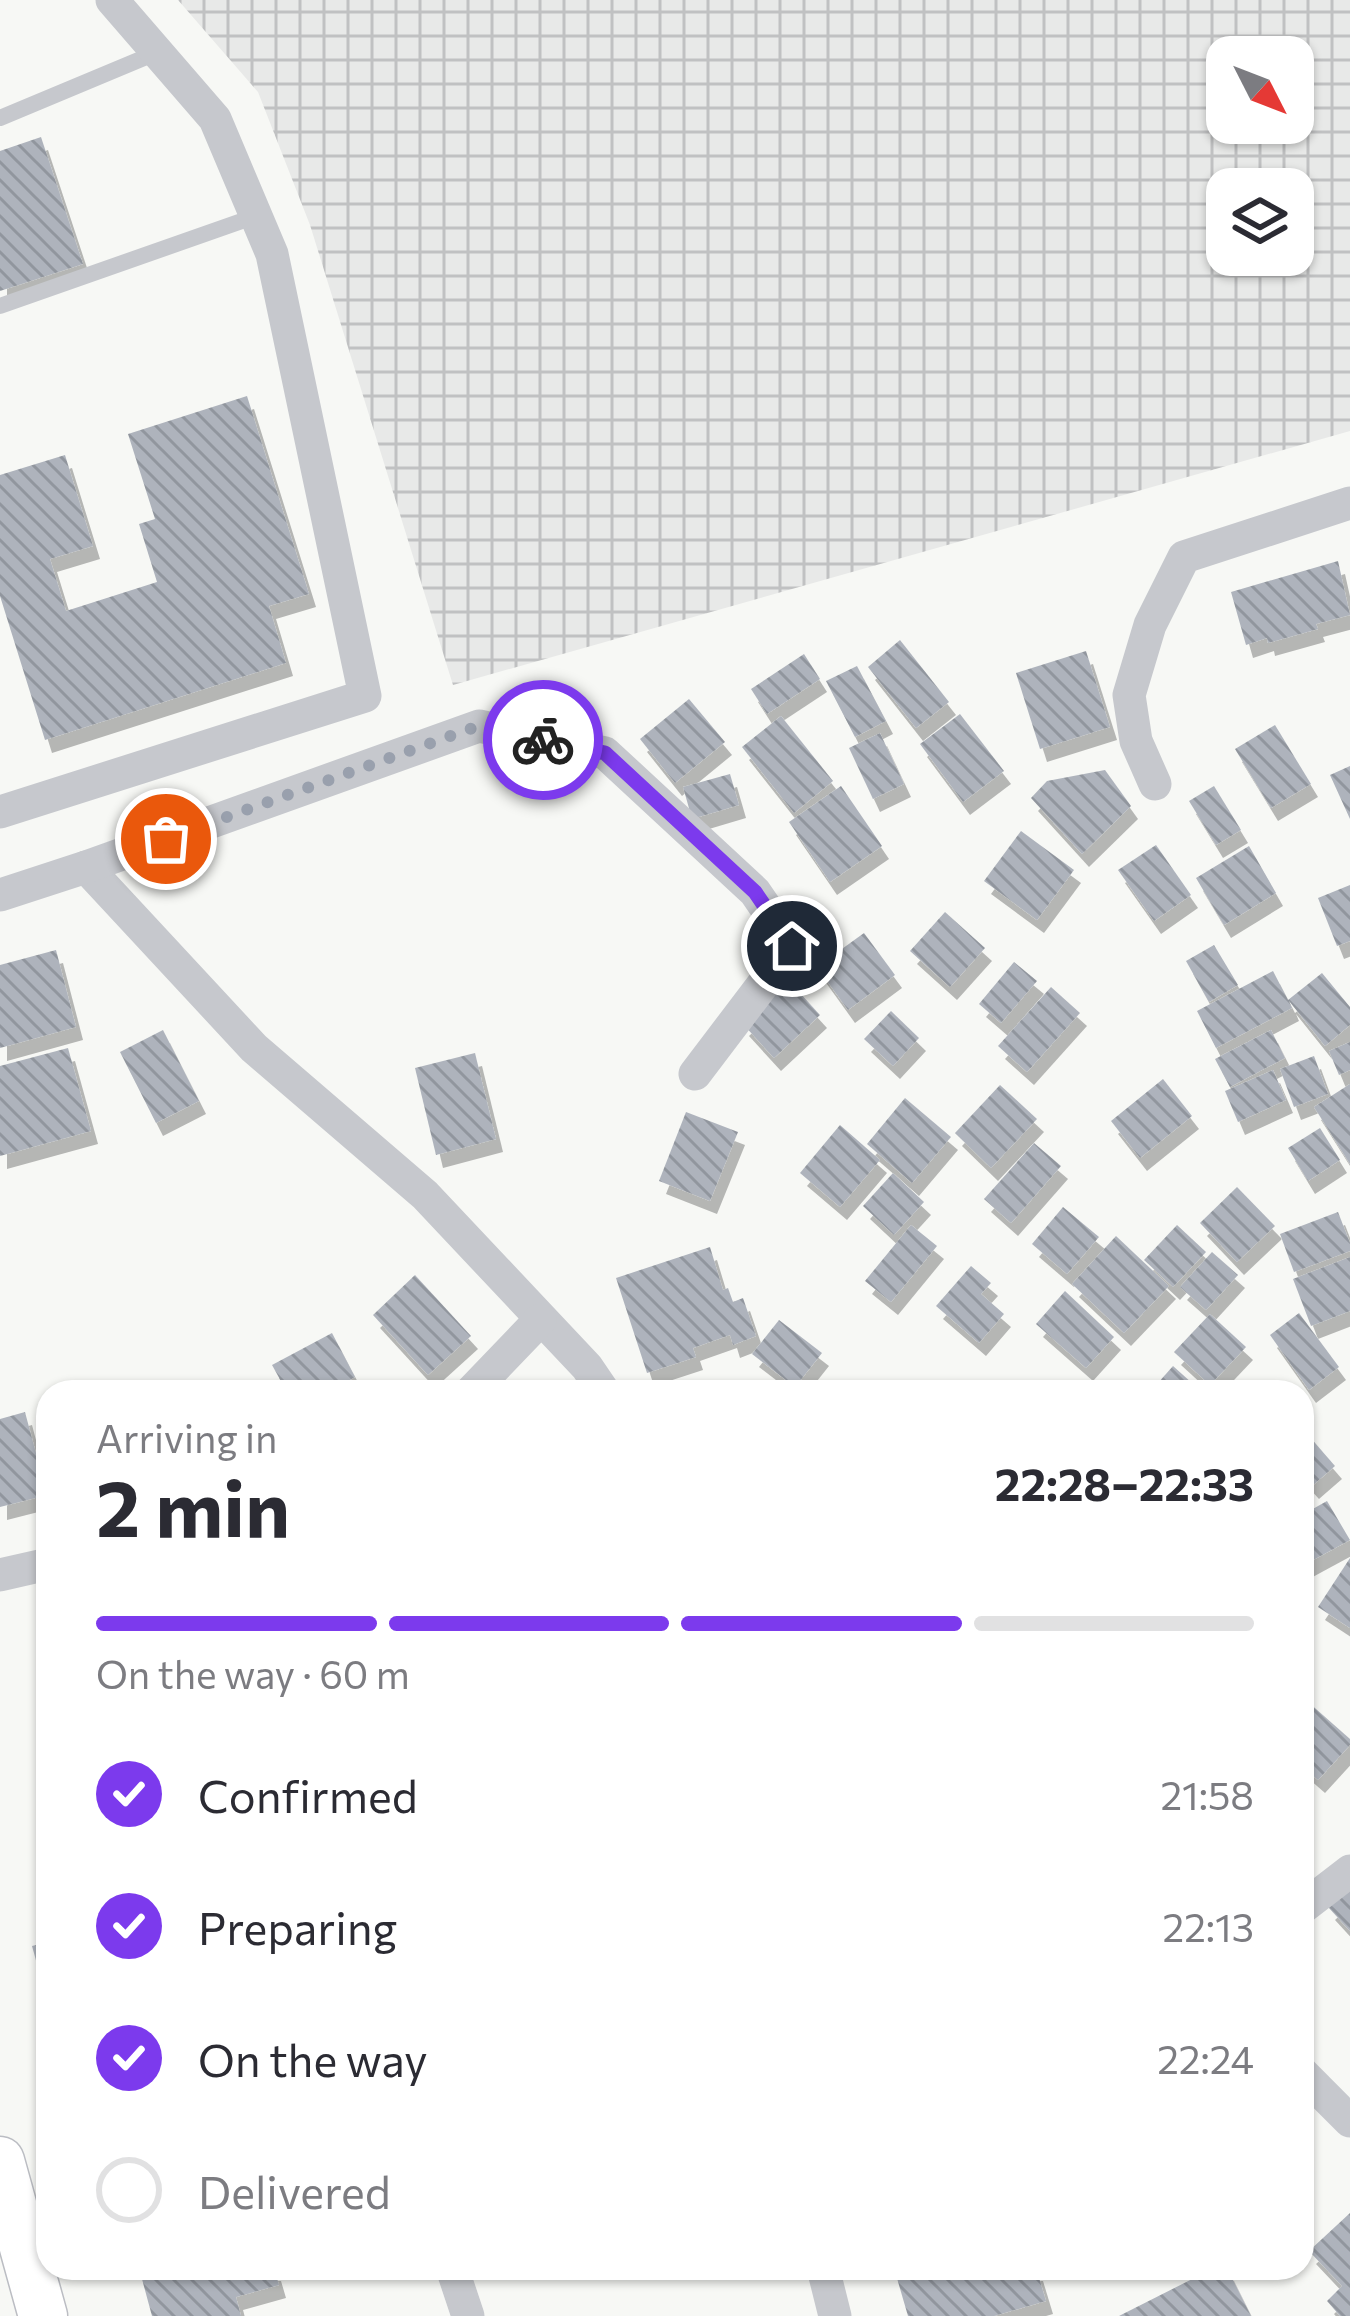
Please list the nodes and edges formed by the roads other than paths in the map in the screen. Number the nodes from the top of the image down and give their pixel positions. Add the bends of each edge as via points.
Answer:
1 (112, 0) edge
2 (158, 52) junction
3 (0, 118) edge
4 (256, 216) junction
5 (0, 306) edge
6 (1350, 503) edge
7 (1154, 784) dead end
8 (0, 812) edge
9 (86, 867) junction
10 (0, 895) edge
11 (695, 1074) dead end
12 (540, 1320) junction
13 (482, 1380) edge
14 (595, 1380) edge
15 (36, 1567) edge
16 (0, 1575) edge
17 (1350, 1871) edge
18 (1314, 1899) edge
19 (1314, 2085) edge
20 (1350, 2121) edge
21 (0, 2161) edge
22 (21, 2215) edge
23 (456, 2280) edge
24 (826, 2280) edge
25 (43, 2316) edge
26 (467, 2316) edge
27 (836, 2316) edge

1 - 2 street
2 - 3 lane
2 - 4 street via 215,119
4 - 5 lane
4 - 8 street via 272,254 365,696
6 - 7 street via 1184,557 1150,626 1129,695
9 - 10 street
9 - 11 street via 478,726 605,753 755,892 792,946
9 - 12 street via 254,1048 425,1195
12 - 13 street
12 - 14 street
15 - 16 street
17 - 18 street
19 - 20 street
21 - 22 street
22 - 25 street
23 - 26 street
24 - 27 street

